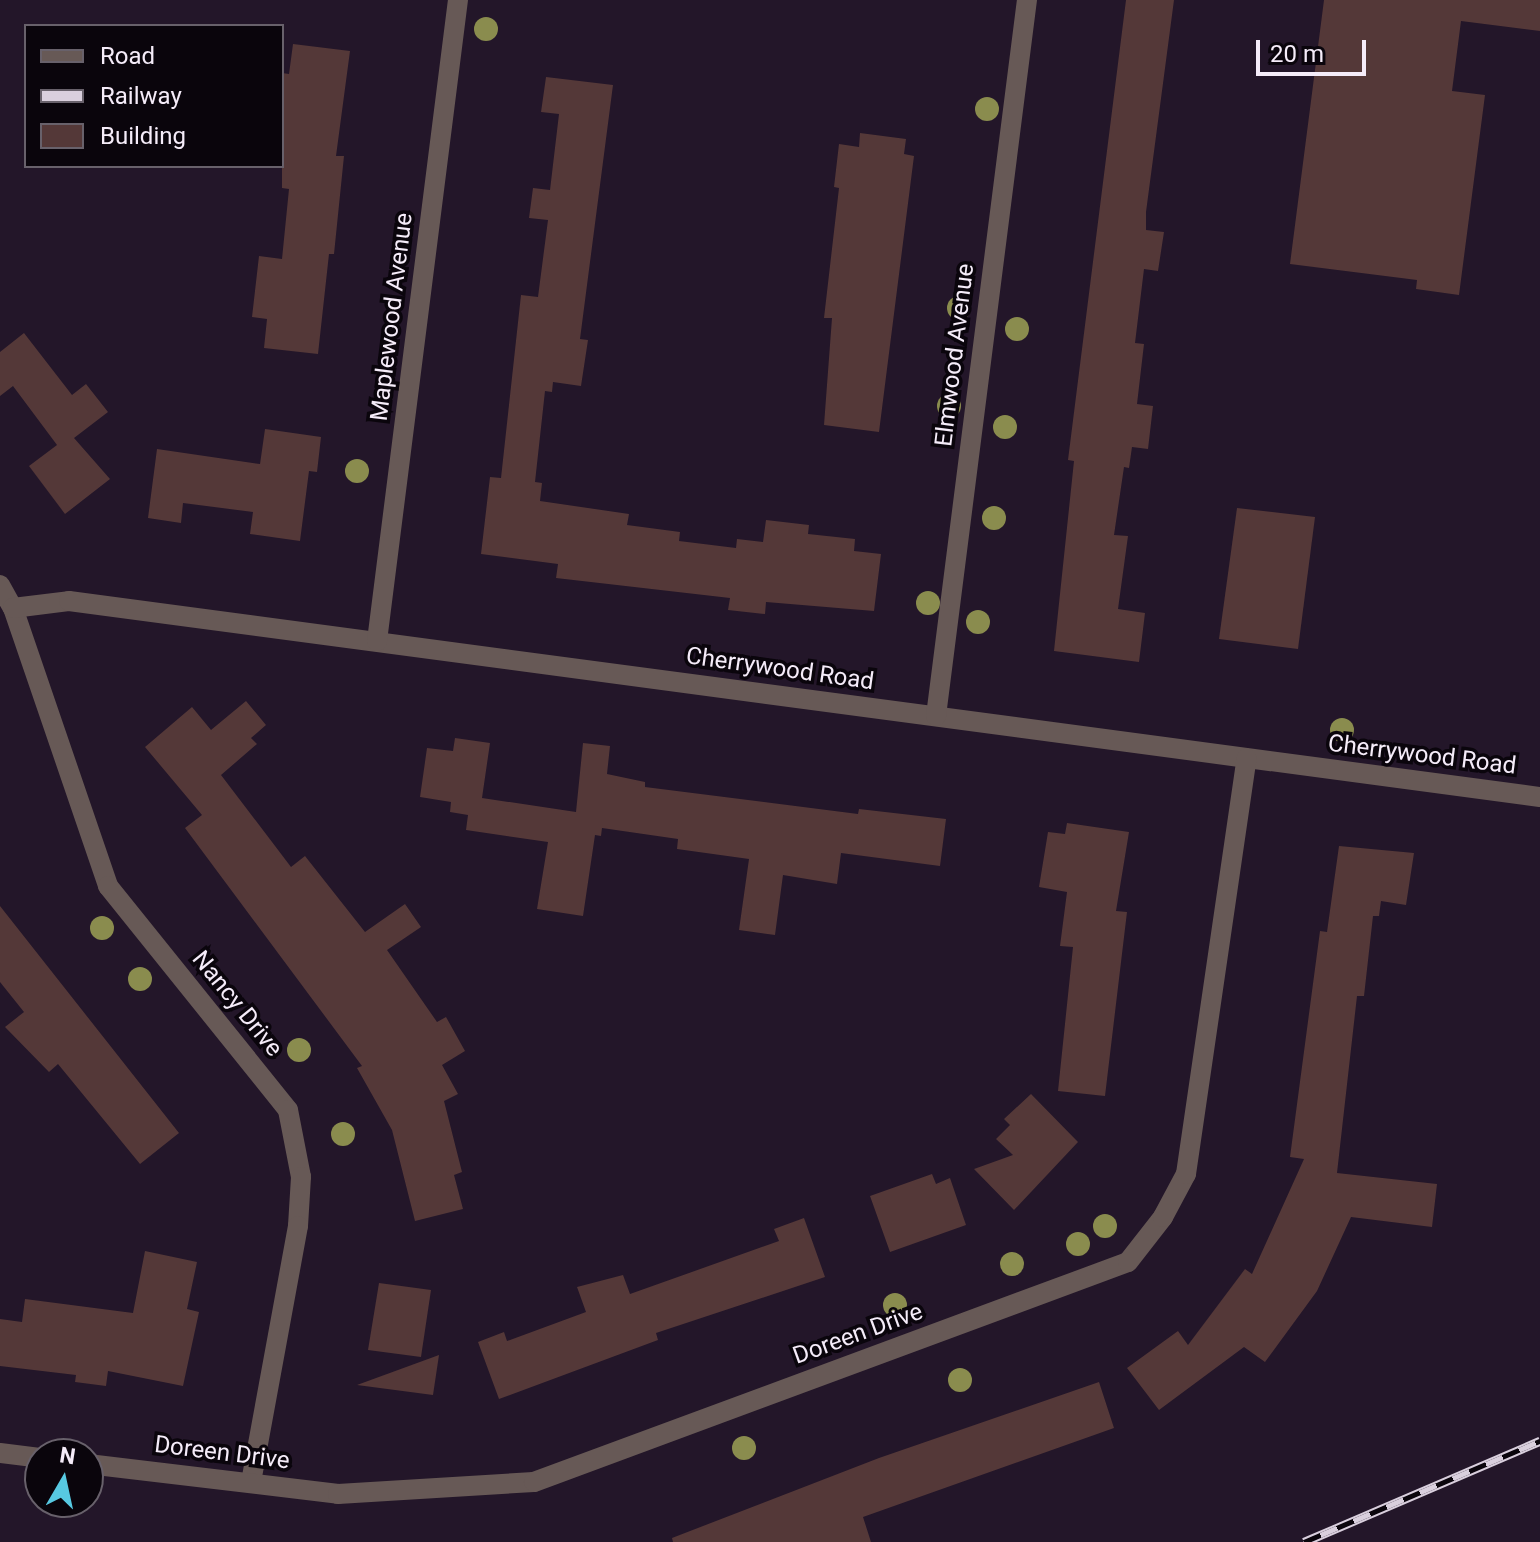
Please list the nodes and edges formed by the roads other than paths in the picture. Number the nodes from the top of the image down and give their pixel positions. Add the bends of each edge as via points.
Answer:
1 (458, 0) edge
2 (1027, 0) edge
3 (0, 585) edge
4 (13, 608) junction
5 (377, 641) junction
6 (936, 716) junction
7 (1247, 758) junction
8 (1540, 797) edge
9 (0, 1453) edge
10 (24, 1456) edge
11 (104, 1466) edge
12 (251, 1483) junction

1 - 5 street, Maplewood Avenue
2 - 6 street, Elmwood Avenue
3 - 4 street, Nancy Drive
4 - 5 street, Cherrywood Road via 69,601
4 - 12 street, Nancy Drive via 108,886 288,1110 301,1177 298,1226
5 - 6 street, Cherrywood Road
6 - 7 street, Cherrywood Road
7 - 8 street, Cherrywood Road
7 - 12 street, Doreen Drive via 1186,1174 1163,1217 1128,1262 534,1482 338,1494
9 - 10 street
11 - 12 street, Doreen Drive

